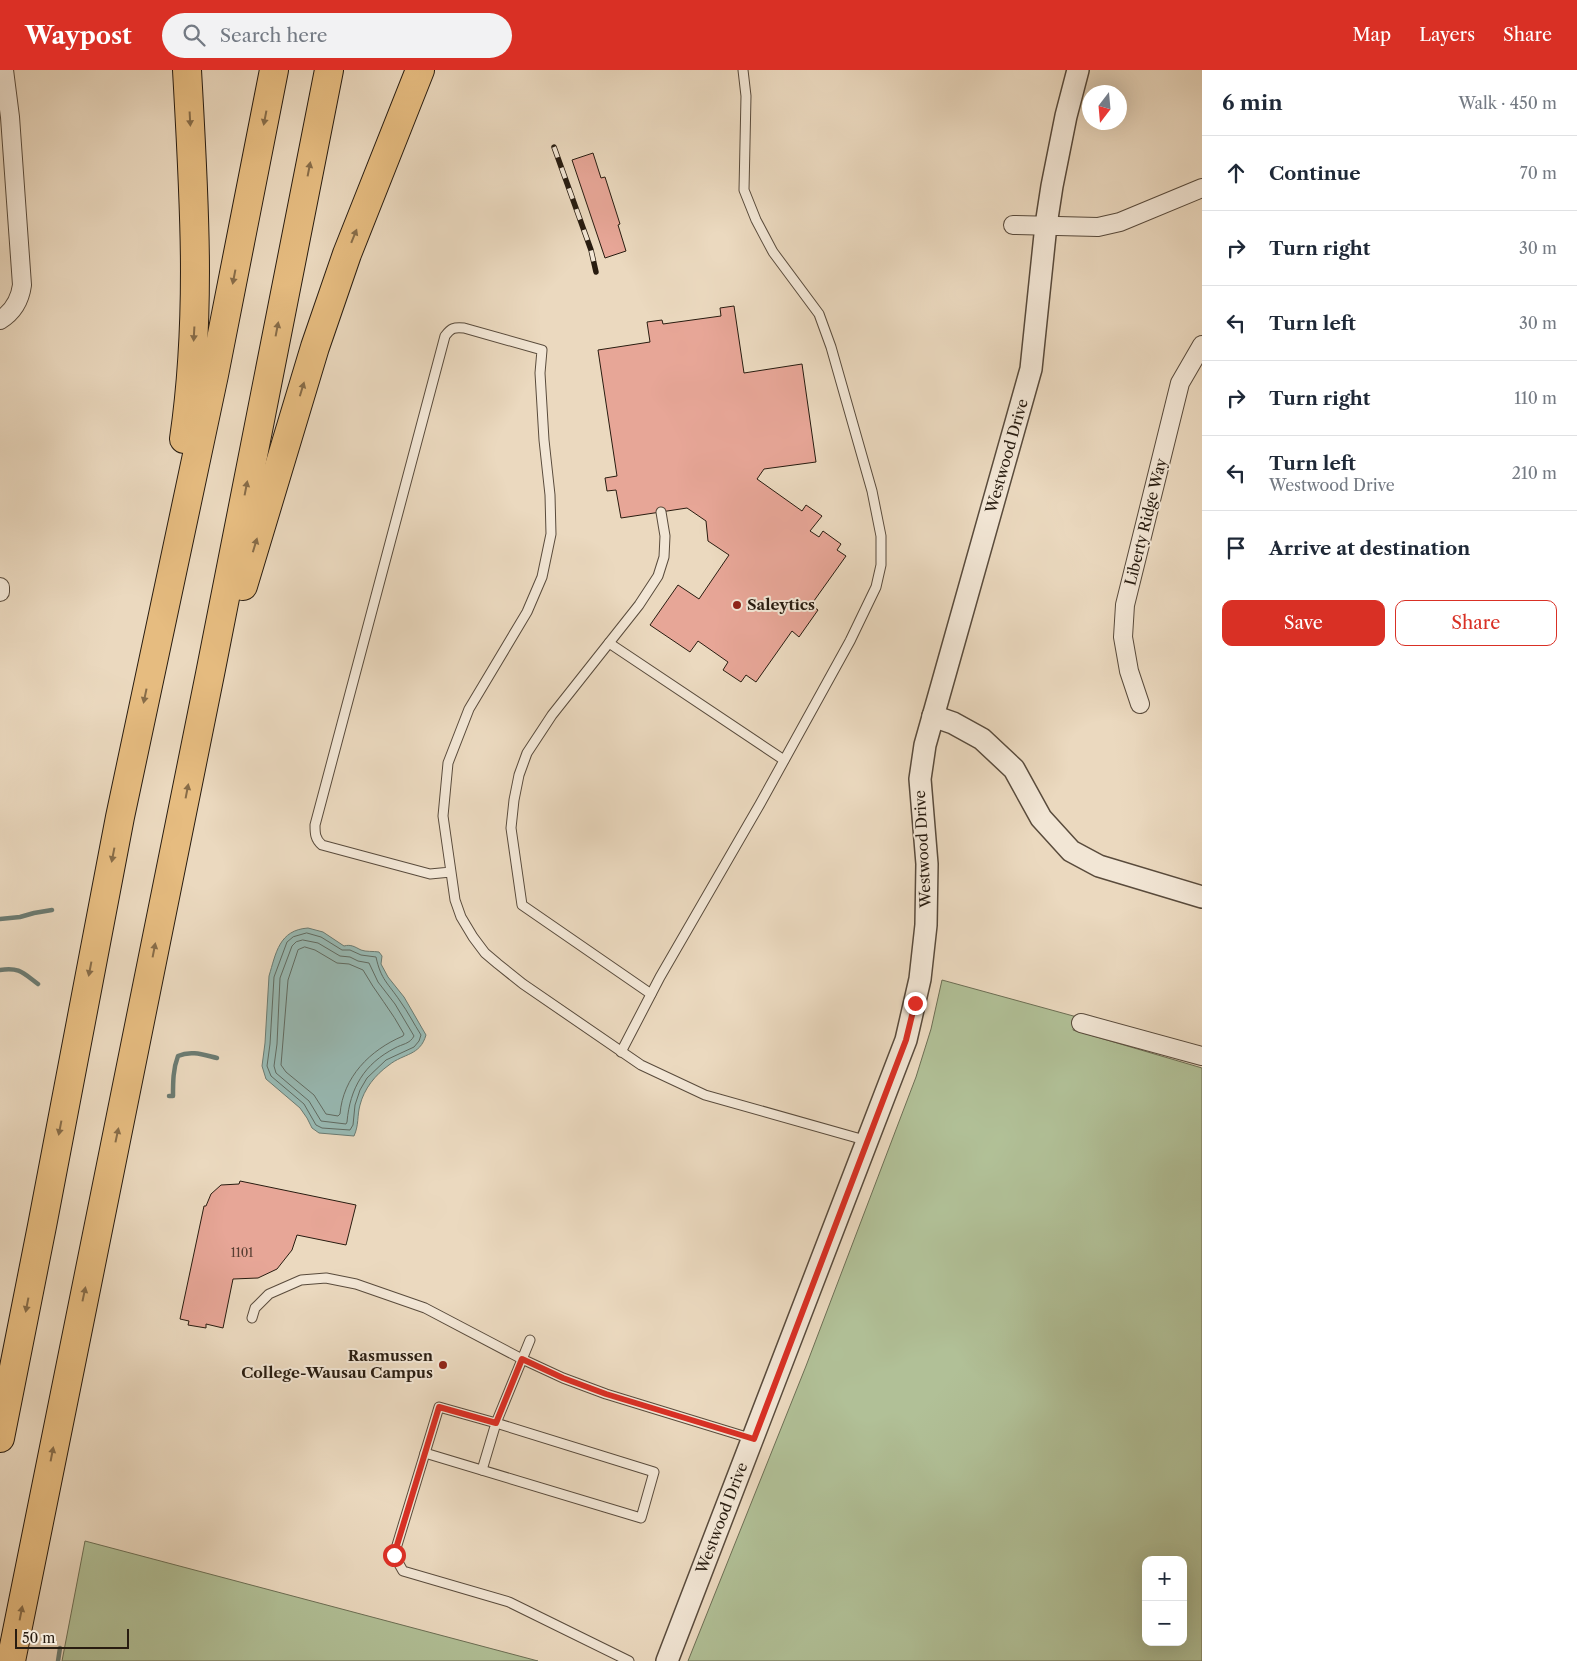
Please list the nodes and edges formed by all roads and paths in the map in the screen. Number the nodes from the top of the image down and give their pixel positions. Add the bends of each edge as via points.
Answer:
1 (4, 70) edge
2 (187, 70) edge
3 (274, 70) edge
4 (329, 70) edge
5 (420, 70) edge
6 (744, 70) edge
7 (1078, 70) edge
8 (5, 116) edge
9 (1202, 188) edge
10 (1012, 224) dead end
11 (1046, 225) junction
12 (3, 318) edge
13 (1202, 345) edge
14 (661, 512) dead end
15 (0, 587) edge
16 (0, 592) edge
17 (609, 643) junction
18 (155, 648) junction
19 (210, 674) junction
20 (1140, 704) dead end
21 (933, 716) junction
22 (784, 760) junction
23 (451, 872) junction
24 (1202, 897) edge
25 (651, 994) junction
26 (1081, 1022) dead end
27 (621, 1052) junction
28 (1202, 1056) edge
29 (868, 1141) junction
30 (252, 1318) dead end
31 (530, 1340) dead end
32 (522, 1359) junction
33 (496, 1423) junction
34 (0, 1438) edge
35 (754, 1439) junction
36 (425, 1453) junction
37 (482, 1470) junction
38 (11, 1661) edge
39 (629, 1661) edge
40 (666, 1661) edge

1 - 8 street
2 -> 18 highway via 196,250 194,334 188,408 163,564
3 -> 18 highway via 205,420
19 -> 4 highway
19 -> 5 highway via 236,611 314,347 343,263
6 - 22 lane via 744,190 773,252 819,314 872,491 881,536 881,564 876,587
7 - 11 street, Westwood Drive
8 - 12 street via 22,285 12,311
9 - 11 street via 1120,222 1098,227
10 - 11 street
11 - 21 street, Westwood Drive via 1031,370
13 - 20 street, Liberty Ridge Way via 1180,383 1125,605 1123,636 1129,671
14 - 17 lane via 665,536 664,557 658,576 640,605
15 - 16 street
17 - 22 lane
17 - 25 lane via 552,715 527,753 514,800 512,828 522,906
18 -> 34 highway
38 -> 19 highway
21 - 24 street via 982,739 1014,769 1041,818 1071,851 1099,866
21 - 29 street, Westwood Drive via 920,779 927,884 920,979 906,1040
22 - 25 lane
23 - 23 lane via 443,816 448,763 469,708 526,612 542,577 550,534 540,373 542,350 455,327 446,336 315,834 322,845 430,874
23 - 27 lane via 461,917 485,952 523,984
25 - 27 lane
26 - 28 street
27 - 29 lane via 705,1095
29 - 35 street, Westwood Drive
30 - 32 lane via 255,1308 269,1294 301,1280 326,1278 356,1284 425,1308
31 - 32 lane
32 - 33 lane
32 - 35 lane via 606,1394
33 - 36 lane via 439,1407
33 - 37 lane
33 - 37 lane via 654,1472 641,1518
35 - 40 street, Westwood Drive
36 - 37 lane
36 - 39 lane via 394,1555 403,1571 509,1602

